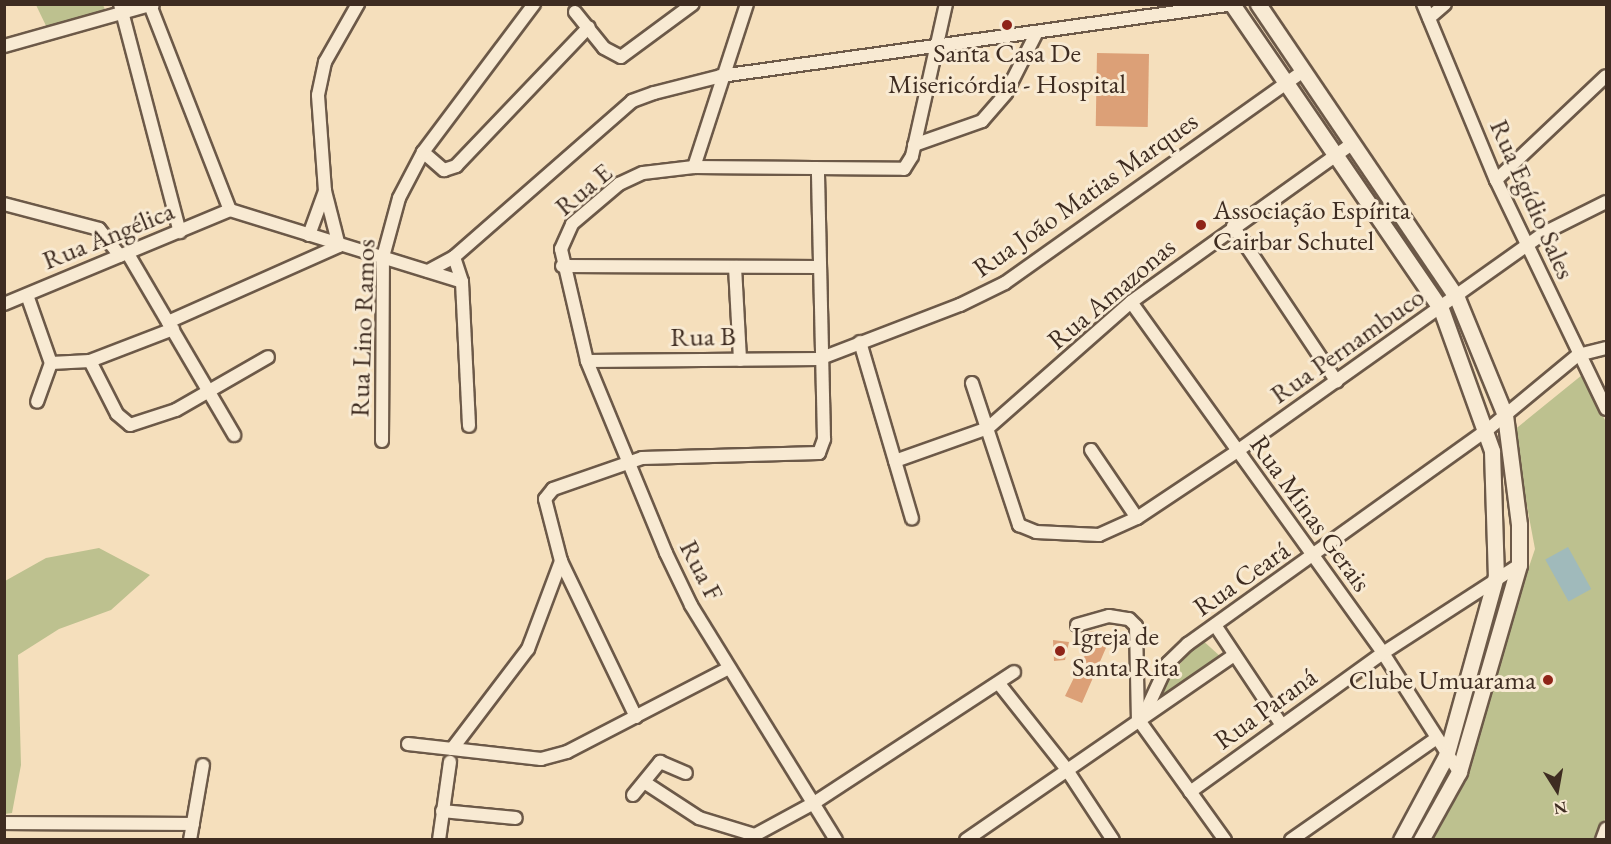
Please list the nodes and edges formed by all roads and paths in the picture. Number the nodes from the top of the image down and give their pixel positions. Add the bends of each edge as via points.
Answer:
1 (358, 4) edge
2 (534, 4) edge
3 (563, 4) edge
4 (693, 4) edge
5 (747, 4) edge
6 (946, 4) edge
7 (1258, 4) edge
8 (1424, 4) edge
9 (1445, 4) edge
10 (151, 5) edge
11 (1233, 5) edge
12 (575, 8) edge
13 (122, 10) edge
14 (1429, 18) junction
15 (589, 27) junction
16 (1037, 32) junction
17 (938, 45) junction
18 (4, 46) edge
19 (1300, 73) junction
20 (722, 76) junction
21 (1606, 76) edge
22 (1283, 85) junction
23 (914, 145) junction
24 (1350, 145) junction
25 (423, 153) junction
26 (1335, 156) junction
27 (694, 167) junction
28 (818, 169) junction
29 (1496, 180) junction
30 (325, 191) junction
31 (1606, 202) edge
32 (4, 204) edge
33 (230, 210) junction
34 (1233, 226) junction
35 (180, 232) junction
36 (309, 235) junction
37 (339, 246) junction
38 (1527, 246) junction
39 (124, 255) junction
40 (454, 256) junction
41 (383, 257) junction
42 (562, 266) junction
43 (735, 267) junction
44 (820, 267) junction
45 (428, 271) junction
46 (462, 282) junction
47 (27, 295) junction
48 (1456, 298) junction
49 (1131, 302) junction
50 (4, 304) edge
51 (1442, 309) junction
52 (170, 325) junction
53 (860, 342) junction
54 (1606, 348) edge
55 (1578, 355) junction
56 (268, 357) dead end
57 (819, 358) junction
58 (740, 360) junction
59 (90, 361) junction
60 (587, 361) junction
61 (51, 363) junction
62 (1336, 382) junction
63 (972, 383) dead end
64 (209, 390) junction
65 (37, 402) dead end
66 (1606, 409) edge
67 (1505, 415) junction
68 (469, 426) dead end
69 (988, 428) junction
70 (1486, 431) junction
71 (234, 435) dead end
72 (382, 441) dead end
73 (1091, 450) dead end
74 (1236, 452) junction
75 (896, 461) junction
76 (626, 462) junction
77 (1137, 518) junction
78 (912, 519) dead end
79 (1312, 557) junction
80 (561, 561) junction
81 (1519, 565) junction
82 (1496, 576) junction
83 (1077, 624) dead end
84 (1215, 625) junction
85 (1383, 652) junction
86 (1234, 654) junction
87 (729, 668) junction
88 (1014, 672) dead end
89 (1000, 685) junction
90 (636, 717) junction
91 (1141, 717) junction
92 (1281, 724) junction
93 (1435, 739) junction
94 (408, 744) dead end
95 (452, 749) junction
96 (1446, 756) junction
97 (450, 762) dead end
98 (203, 765) dead end
99 (1065, 767) junction
100 (1459, 772) junction
101 (686, 773) dead end
102 (644, 782) junction
103 (1190, 792) junction
104 (633, 795) dead end
105 (814, 803) junction
106 (442, 811) junction
107 (516, 818) dead end
108 (4, 824) edge
109 (193, 824) junction
110 (1606, 829) edge
111 (1223, 839) edge
112 (190, 840) edge
113 (439, 840) edge
114 (836, 840) edge
115 (966, 840) edge
116 (1113, 840) edge
117 (1291, 840) edge
118 (1401, 840) edge
119 (1421, 840) edge
120 (1602, 840) edge

1 - 30 street via 325,62 318,95
2 - 25 street, Rua Lino Ramos
3 - 12 street
4 - 15 street via 621,57 604,48
5 - 20 street
6 - 17 street
7 - 19 street
8 - 14 street, Rua Egídio Sales
9 - 14 street
10 - 13 street
10 - 33 street
11 - 16 street
11 - 22 street
12 - 15 street
13 - 18 street
13 - 35 street
14 - 29 street, Rua Egídio Sales
15 - 25 street via 456,166 444,170
16 - 17 street
16 - 23 street via 1006,93 982,121
17 - 20 street
17 - 23 street
19 - 22 street, Rua João Matias Marques
19 - 24 street
20 - 27 street
20 - 40 street via 632,101
21 - 29 street
22 - 26 street
22 - 53 street, Rua João Matias Marques via 1005,283
23 - 28 street, Rua E via 903,169
24 - 26 street, Rua Amazonas
24 - 48 street
25 - 41 street, Rua Lino Ramos via 399,198
26 - 34 street, Rua Amazonas
26 - 51 street
27 - 28 street, Rua E
27 - 42 street, Rua E via 643,173 619,184 563,236
28 - 44 street
29 - 38 street, Rua Egídio Sales
30 - 36 street
30 - 37 street
31 - 38 street, Rua Pernambuco
32 - 39 street via 99,229
33 - 35 street, Rua Angélica
33 - 36 street
34 - 49 street, Rua Amazonas
34 - 62 street
35 - 39 street, Rua Angélica
36 - 37 street
37 - 41 street
37 - 52 street
38 - 48 street, Rua Pernambuco
38 - 55 street, Rua Egídio Sales
39 - 47 street, Rua Angélica
39 - 52 street
40 - 45 street
40 - 46 street
41 - 45 street
41 - 72 street, Rua Lino Ramos
42 - 43 street
42 - 60 street, Rua E
43 - 44 street
43 - 58 street
44 - 57 street
45 - 46 street
46 - 68 street
47 - 50 street, Rua Angélica
47 - 61 street
48 - 51 street, Rua Pernambuco
48 - 67 street
49 - 69 street, Rua Amazonas
49 - 74 street, Rua Minas Gerais
51 - 62 street, Rua Pernambuco
51 - 70 street
52 - 59 street
52 - 64 street
53 - 57 street, Rua João Matias Marques
53 - 75 street
54 - 55 street
55 - 66 street, Rua Egídio Sales
55 - 67 street, Rua Ceará
56 - 64 street
57 - 58 street, Rua B
57 - 76 street via 824,439 819,453
58 - 60 street, Rua B
59 - 61 street
59 - 64 street via 117,414 130,425 176,410
60 - 76 street, Rua E
61 - 65 street
62 - 74 street, Rua Pernambuco
63 - 69 street
64 - 71 street
67 - 70 street, Rua Ceará
67 - 81 street via 1519,525
69 - 75 street, Rua Amazonas
69 - 77 street, Rua Pernambuco via 1019,525 1036,532 1099,535
70 - 79 street, Rua Ceará
70 - 82 street via 1496,479
73 - 77 street
74 - 77 street, Rua Pernambuco
74 - 79 street, Rua Minas Gerais
75 - 78 street
76 - 80 street via 553,489 545,499
76 - 87 street, Rua F via 691,605
79 - 84 street, Rua Ceará
79 - 85 street, Rua Minas Gerais
80 - 90 street
80 - 95 street via 528,649
81 - 82 street, Rua Paraná
81 - 100 street
82 - 85 street, Rua Paraná
82 - 96 street
83 - 91 street via 1109,616 1129,619 1136,626
84 - 86 street
84 - 91 street, Rua Ceará via 1168,663
85 - 92 street, Rua Paraná
85 - 93 street, Rua Minas Gerais
86 - 91 street
86 - 92 street
87 - 90 street
87 - 105 street, Rua F
88 - 89 street
89 - 99 street
89 - 105 street
90 - 95 street via 541,759
91 - 99 street
91 - 103 street
92 - 103 street, Rua Paraná
93 - 96 street, Rua Minas Gerais
93 - 117 street
94 - 95 street
96 - 100 street, Rua Minas Gerais
96 - 118 street
97 - 106 street
98 - 109 street
99 - 115 street
99 - 116 street
100 - 119 street
101 - 102 street via 660,762
102 - 104 street
102 - 105 street via 699,818 755,835
103 - 111 street
105 - 114 street, Rua F
106 - 107 street
106 - 113 street
108 - 109 street
109 - 112 street
110 - 120 street

